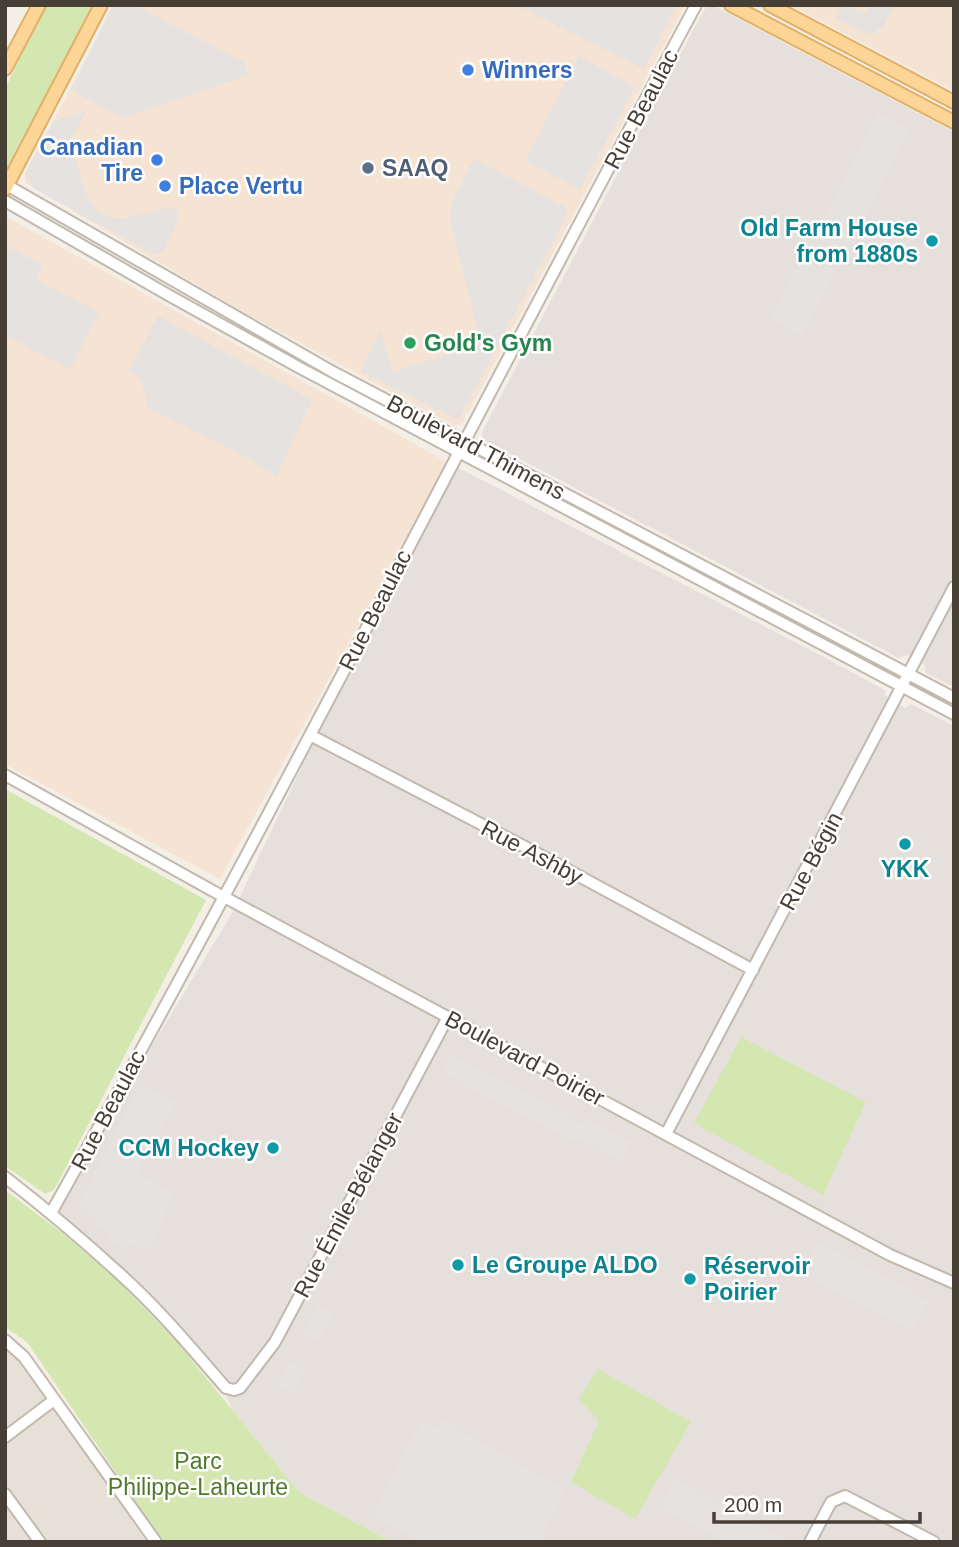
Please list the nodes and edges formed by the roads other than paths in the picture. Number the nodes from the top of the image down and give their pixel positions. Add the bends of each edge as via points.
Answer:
1 (38, 5) edge
2 (101, 5) edge
3 (696, 5) edge
4 (731, 5) edge
5 (770, 5) edge
6 (5, 69) edge
7 (954, 102) edge
8 (954, 122) edge
9 (6, 186) edge
10 (5, 201) edge
11 (464, 440) junction
12 (458, 452) junction
13 (954, 587) edge
14 (744, 588) junction
15 (738, 600) junction
16 (825, 631) junction
17 (819, 643) junction
18 (908, 674) junction
19 (902, 686) junction
20 (954, 698) edge
21 (954, 714) edge
22 (310, 735) junction
23 (5, 775) edge
24 (5, 783) edge
25 (122, 842) junction
26 (223, 896) junction
27 (752, 970) junction
28 (448, 1017) junction
29 (666, 1134) junction
30 (5, 1177) edge
31 (51, 1213) junction
32 (929, 1273) junction
33 (954, 1283) edge
34 (954, 1290) edge
35 (5, 1340) edge
36 (54, 1400) junction
37 (5, 1437) edge
38 (5, 1494) edge
39 (36, 1540) edge
40 (156, 1542) edge
41 (810, 1542) edge
42 (934, 1542) edge

1 - 6 main road
2 - 9 main road
3 - 11 street, Rue Beaulac
4 - 8 main road
5 - 7 main road
9 - 11 street, Boulevard Thimens via 288,347
10 - 12 street, Boulevard Thimens
11 - 12 street, Rue Beaulac
11 - 14 street, Boulevard Thimens
12 - 15 street, Boulevard Thimens
12 - 22 street, Rue Beaulac
13 - 18 street, Rue Bégin
14 - 15 street
14 - 16 street, Boulevard Thimens
15 - 17 street, Boulevard Thimens
16 - 17 street
16 - 18 street, Boulevard Thimens
17 - 19 street, Boulevard Thimens
18 - 19 street, Rue Bégin
18 - 20 street, Boulevard Thimens
19 - 21 street, Boulevard Thimens
19 - 27 street, Rue Bégin
22 - 26 street, Rue Beaulac
22 - 27 street, Rue Ashby
23 - 25 street, Boulevard Poirier
24 - 25 street, Boulevard Poirier
25 - 26 street, Boulevard Poirier
26 - 28 street, Boulevard Poirier
26 - 31 street, Rue Beaulac
27 - 29 street, Rue Bégin
28 - 29 street, Boulevard Poirier
28 - 31 street, Rue Émile-Bélanger via 275,1342 240,1388 226,1388 155,1308
29 - 32 street, Boulevard Poirier
30 - 31 street
32 - 33 street, Boulevard Poirier
32 - 34 street, Boulevard Poirier
35 - 36 street
36 - 37 street
36 - 40 street
38 - 39 street
41 - 42 street via 831,1502 845,1496

